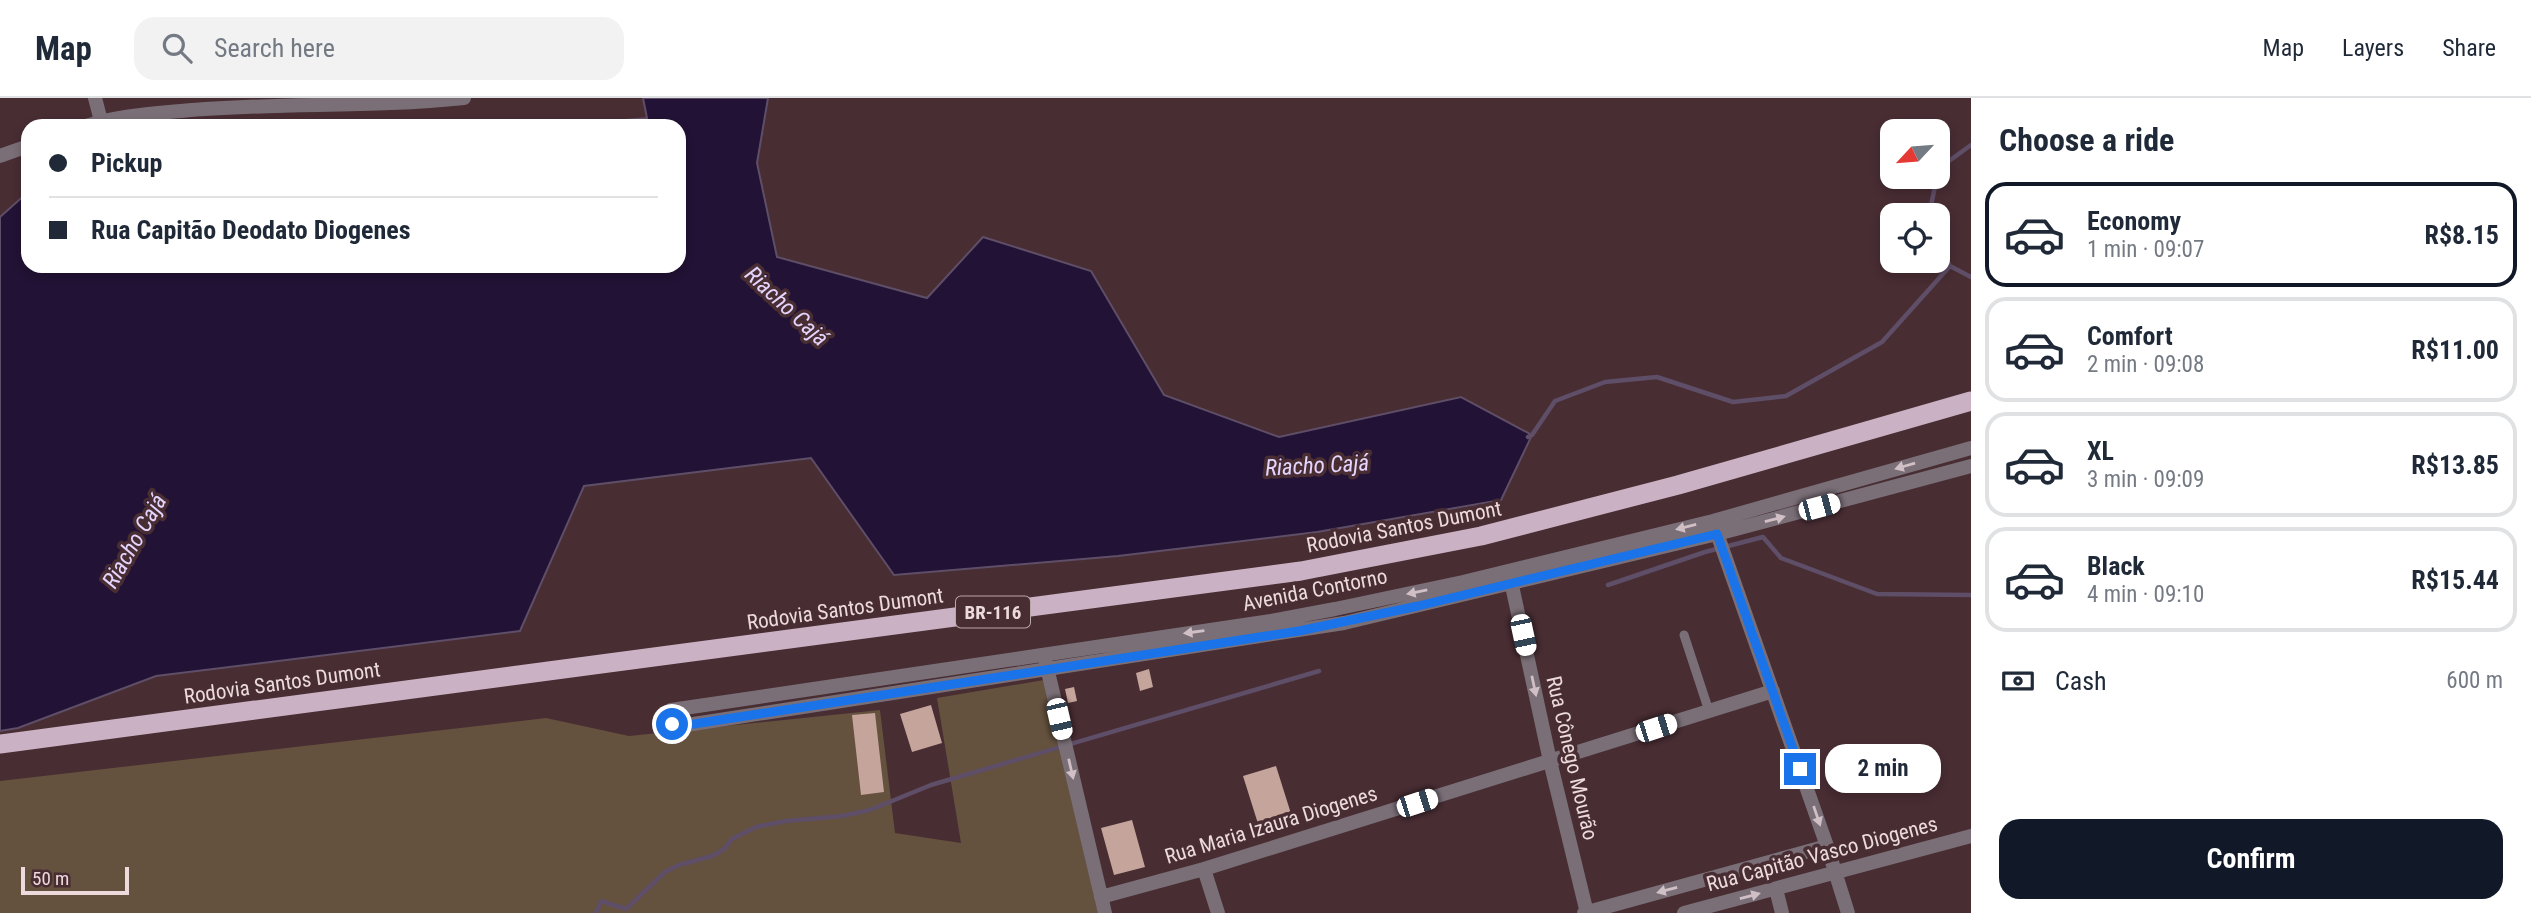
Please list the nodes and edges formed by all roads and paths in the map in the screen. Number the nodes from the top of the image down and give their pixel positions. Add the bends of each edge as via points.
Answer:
1 (95, 98) edge
2 (464, 98) edge
3 (351, 101) edge
4 (233, 102) edge
5 (100, 119) edge
6 (111, 119) edge
7 (21, 148) edge
8 (0, 156) edge
9 (1971, 401) edge
10 (1971, 448) edge
11 (1971, 466) edge
12 (1715, 528) junction
13 (1511, 578) junction
14 (1684, 635) dead end
15 (1046, 662) junction
16 (853, 683) junction
17 (1773, 691) junction
18 (855, 699) junction
19 (1709, 711) junction
20 (0, 744) edge
21 (1550, 761) junction
22 (1971, 836) edge
23 (1827, 846) junction
24 (1204, 869) junction
25 (1836, 873) junction
26 (1776, 889) junction
27 (1101, 897) junction
28 (1105, 913) edge
29 (1218, 913) edge
30 (1586, 913) edge
31 (1684, 913) edge
32 (1782, 913) edge
33 (1848, 913) edge

1 - 5 street
2 - 3 street
3 - 4 street
4 - 6 street
7 - 8 street
9 - 20 highway, Rodovia Santos Dumont / BR-116 via 1481,536 1301,571
10 -> 12 street
12 -> 11 street
12 - 13 street
12 - 17 street
13 - 15 street via 1299,631
13 -> 21 street, Rua Cônego Mourão
14 - 19 lane
15 - 16 street
15 - 18 street
15 -> 27 street
16 - 18 street
16 - 18 street via 670,713 674,727
17 - 19 street, Rua Maria Izaura Diogenes
17 -> 23 street
19 - 21 street, Rua Maria Izaura Diogenes
21 - 24 street, Rua Maria Izaura Diogenes
21 - 30 street, Rua Cônego Mourão
22 - 25 street, Rua Capitão Vasco Diogenes
23 - 25 street
23 -> 30 street, Rua Capitão Vasco Diogenes
24 - 27 street, Rua Maria Izaura Diogenes
24 - 29 street
25 - 26 street, Rua Capitão Vasco Diogenes
25 - 33 street
31 -> 26 street, Rua Capitão Vasco Diogenes
26 - 32 street
27 - 28 street

